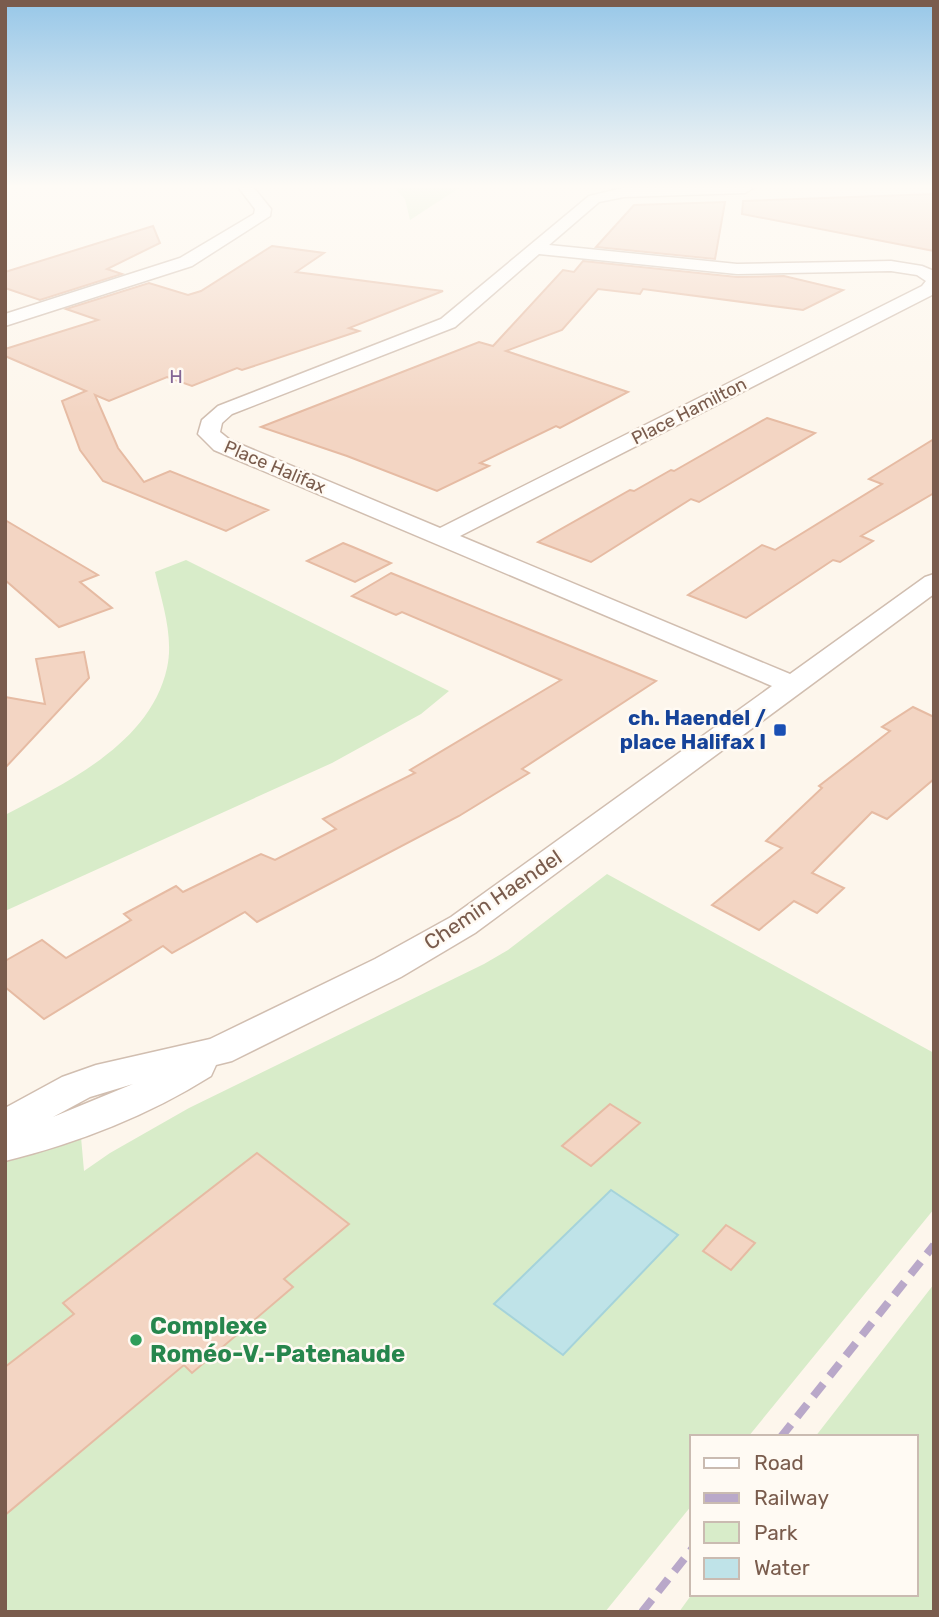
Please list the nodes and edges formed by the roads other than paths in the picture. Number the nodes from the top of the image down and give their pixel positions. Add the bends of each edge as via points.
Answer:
1 (182, 263) edge
2 (519, 263) edge
3 (681, 263) edge
4 (934, 281) edge
5 (5, 320) edge
6 (440, 537) junction
7 (934, 582) edge
8 (793, 685) junction
9 (219, 1052) junction
10 (5, 1128) edge
11 (5, 1145) edge

1 - 5 street
2 - 6 street, Place Halifax via 447,323 225,410 208,427 213,440
3 - 4 street, Place Hamilton via 737,269 891,266 920,271
4 - 6 street, Place Hamilton via 928,290
6 - 8 street, Place Halifax
7 - 8 street, Chemin Haendel
8 - 9 street, Chemin Haendel via 463,925
9 - 10 street, Chemin Haendel via 110,1075 76,1087
9 - 11 street via 189,1072 117,1106 66,1128

